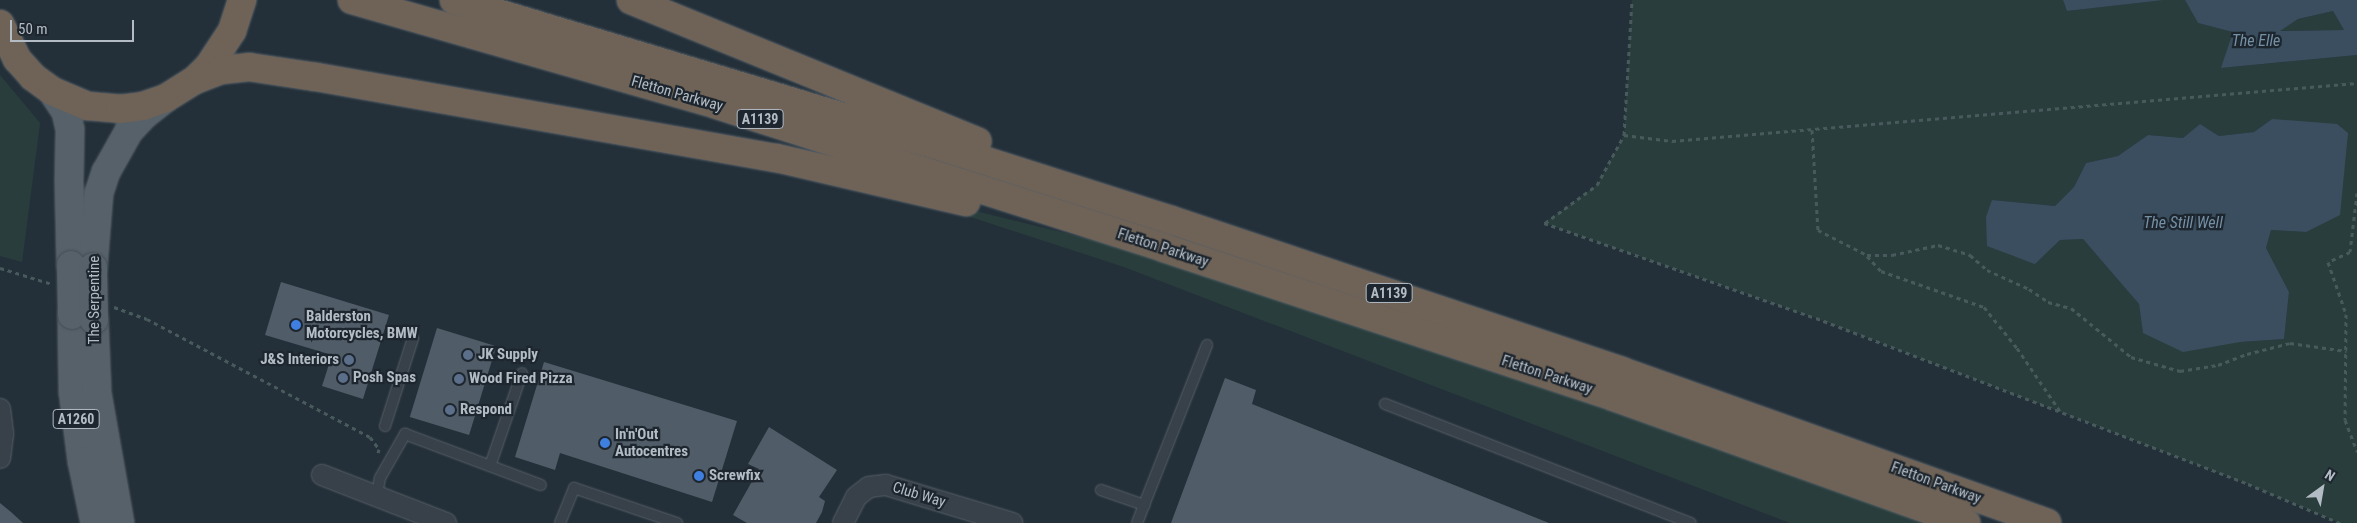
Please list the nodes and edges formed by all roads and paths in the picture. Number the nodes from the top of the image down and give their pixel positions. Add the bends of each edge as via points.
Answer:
1 (242, 0) edge
2 (352, 0) edge
3 (454, 0) edge
4 (631, 0) edge
5 (1632, 0) edge
6 (2, 32) edge
7 (195, 80) junction
8 (2357, 83) edge
9 (52, 91) junction
10 (166, 98) junction
11 (1812, 130) junction
12 (1624, 135) junction
13 (2357, 193) edge
14 (1172, 220) junction
15 (1164, 248) junction
16 (1867, 255) junction
17 (0, 268) edge
18 (74, 273) junction
19 (92, 314) junction
20 (413, 338) dead end
21 (1207, 345) dead end
22 (2346, 351) junction
23 (522, 373) dead end
24 (1385, 404) dead end
25 (0, 409) edge
26 (2060, 411) junction
27 (386, 426) dead end
28 (2357, 452) edge
29 (0, 458) edge
30 (490, 466) junction
31 (322, 474) dead end
32 (541, 485) dead end
33 (378, 487) junction
34 (1101, 490) dead end
35 (1144, 505) junction
36 (95, 523) edge
37 (120, 523) edge
38 (446, 523) edge
39 (560, 523) edge
40 (678, 523) edge
41 (843, 523) edge
42 (1012, 523) edge
43 (1137, 523) edge
44 (1690, 523) edge
45 (1966, 523) edge
46 (2047, 523) edge
47 (2340, 523) edge

1 - 7 highway via 232,31 209,66
2 - 15 highway, Fletton Parkway / A1139 via 718,105
3 - 14 highway, Fletton Parkway / A1139 via 927,142
4 - 14 highway
5 - 12 path
6 - 9 highway via 23,65
7 - 10 highway
7 - 15 highway via 221,70 249,67 335,81 777,158
8 - 11 path
9 - 10 highway via 88,106 120,109
9 - 18 main road, The Serpentine / A1260 via 66,112 70,130
10 - 18 main road, The Serpentine / A1260 via 129,131 106,172
11 - 12 path via 1672,140
11 - 16 path via 1818,230
12 - 26 path via 1596,185 1544,223 1816,318
13 - 22 path via 2350,252 2328,262 2346,314
14 - 46 highway, Fletton Parkway / A1139 via 1612,368
15 - 45 highway, Fletton Parkway / A1139 via 1614,397
16 - 22 path via 1892,255 1938,246 1970,254 1987,270 2048,302 2071,308 2131,357 2180,371 2218,365 2290,343
16 - 26 path via 1881,271 1984,307 2018,348
17 - 18 path
18 - 19 main road, The Serpentine / A1260, bridge
19 - 33 path via 147,319 370,437 379,449
19 - 36 main road, The Serpentine / A1260 via 73,391 82,461
19 - 37 main road, The Serpentine / A1260 via 97,393
20 - 27 lane
21 - 35 lane
22 - 28 path via 2346,420
23 - 30 lane
24 - 44 lane
25 - 29 street via 4,434
26 - 47 path
30 - 32 lane
30 - 33 lane via 405,434
31 - 33 street
33 - 38 street
34 - 35 lane
35 - 43 lane
39 - 40 lane via 574,488
41 - 42 street, Club Way via 856,497 869,487 886,485

